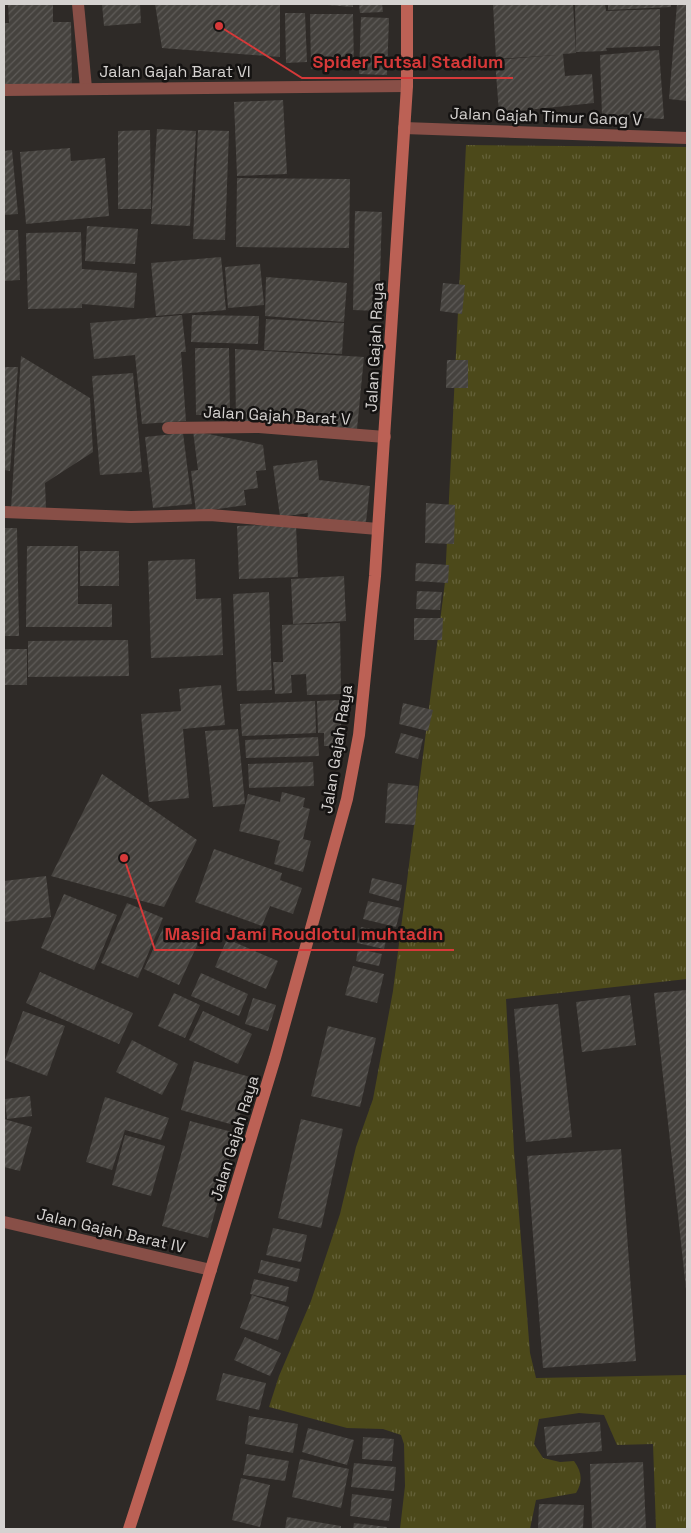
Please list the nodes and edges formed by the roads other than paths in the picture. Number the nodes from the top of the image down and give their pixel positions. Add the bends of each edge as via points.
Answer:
1 (78, 4) edge
2 (407, 4) edge
3 (407, 86) junction
4 (86, 88) junction
5 (4, 90) edge
6 (404, 128) junction
7 (687, 138) edge
8 (168, 428) dead end
9 (385, 437) junction
10 (4, 512) edge
11 (378, 529) junction
12 (4, 1222) edge
13 (210, 1270) junction
14 (129, 1529) edge

1 - 4 street
2 - 3 main road, Jalan Gajah Raya
3 - 4 street, Jalan Gajah Barat VI
3 - 6 main road, Jalan Gajah Raya
4 - 5 street, Jalan Gajah Barat VI
6 - 7 street, Jalan Gajah Timur Gang V
6 - 9 main road, Jalan Gajah Raya
8 - 9 street, Jalan Gajah Barat V via 259,427
9 - 11 main road, Jalan Gajah Raya
10 - 11 street via 131,517 210,516
11 - 13 main road, Jalan Gajah Raya via 359,735 347,799 275,1058
12 - 13 street, Jalan Gajah Barat IV
13 - 14 main road, Jalan Gajah Raya

